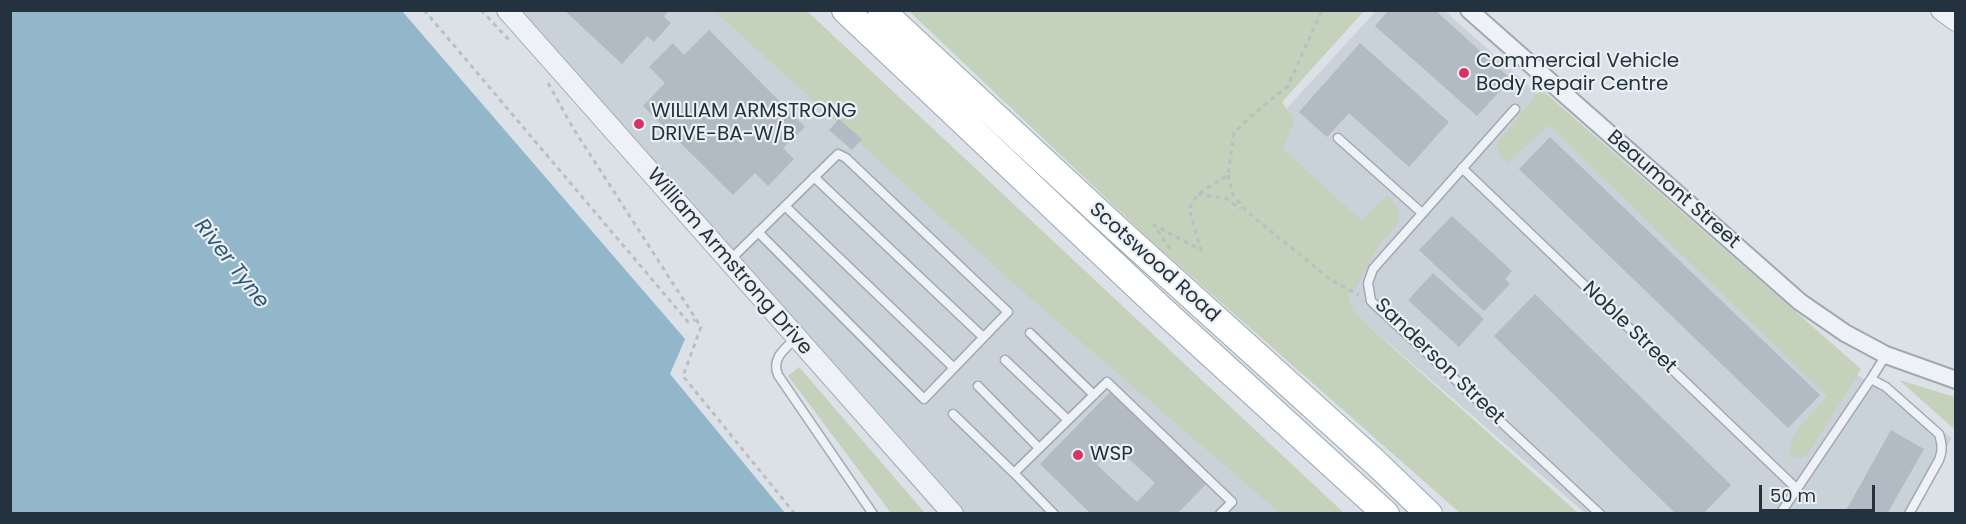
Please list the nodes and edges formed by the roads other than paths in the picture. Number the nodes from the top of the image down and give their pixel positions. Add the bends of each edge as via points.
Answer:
1 (507, 10) edge
2 (845, 10) edge
3 (881, 10) edge
4 (1469, 10) edge
5 (1941, 10) edge
6 (1956, 21) edge
7 (1515, 109) dead end
8 (1338, 138) dead end
9 (1462, 168) junction
10 (814, 177) junction
11 (784, 206) junction
12 (1422, 213) junction
13 (758, 232) junction
14 (730, 260) junction
15 (1030, 333) dead end
16 (796, 338) junction
17 (984, 338) junction
18 (1886, 355) junction
19 (1005, 360) dead end
20 (954, 368) junction
21 (1872, 379) junction
22 (1956, 380) edge
23 (978, 386) dead end
24 (1094, 394) junction
25 (953, 414) dead end
26 (1068, 420) junction
27 (1039, 448) junction
28 (1014, 473) junction
29 (1797, 489) junction
30 (873, 513) edge
31 (953, 513) edge
32 (1054, 513) edge
33 (1220, 513) edge
34 (1386, 513) edge
35 (1429, 513) edge
36 (1600, 513) edge
37 (1780, 513) edge
38 (1909, 513) edge

1 - 14 street, William Armstrong Drive
2 - 34 main road, Scotswood Road via 1156,304
3 - 35 main road, Scotswood Road
4 - 18 street, Beaumont Street via 1800,302
5 - 6 street
7 - 9 lane, Sanderson Street
8 - 12 lane
9 - 12 lane, Sanderson Street
9 - 29 lane, Noble Street
10 - 11 lane
10 - 17 lane
10 - 17 lane via 838,154 855,166 1008,312
11 - 13 lane
11 - 20 lane
12 - 36 lane, Sanderson Street via 1373,269 1368,283 1371,301
13 - 14 lane
13 - 20 lane via 924,399
14 - 16 street, William Armstrong Drive
15 - 24 lane
16 - 30 lane via 776,361 777,375
16 - 31 street, William Armstrong Drive
17 - 20 lane
18 - 21 lane
18 - 22 street, Beaumont Street
19 - 26 lane
21 - 29 lane
21 - 38 lane via 1939,434 1942,451
23 - 27 lane
24 - 26 lane
24 - 33 lane via 1107,382 1232,502
25 - 28 lane
26 - 27 lane
27 - 28 lane
28 - 32 lane
29 - 37 lane

